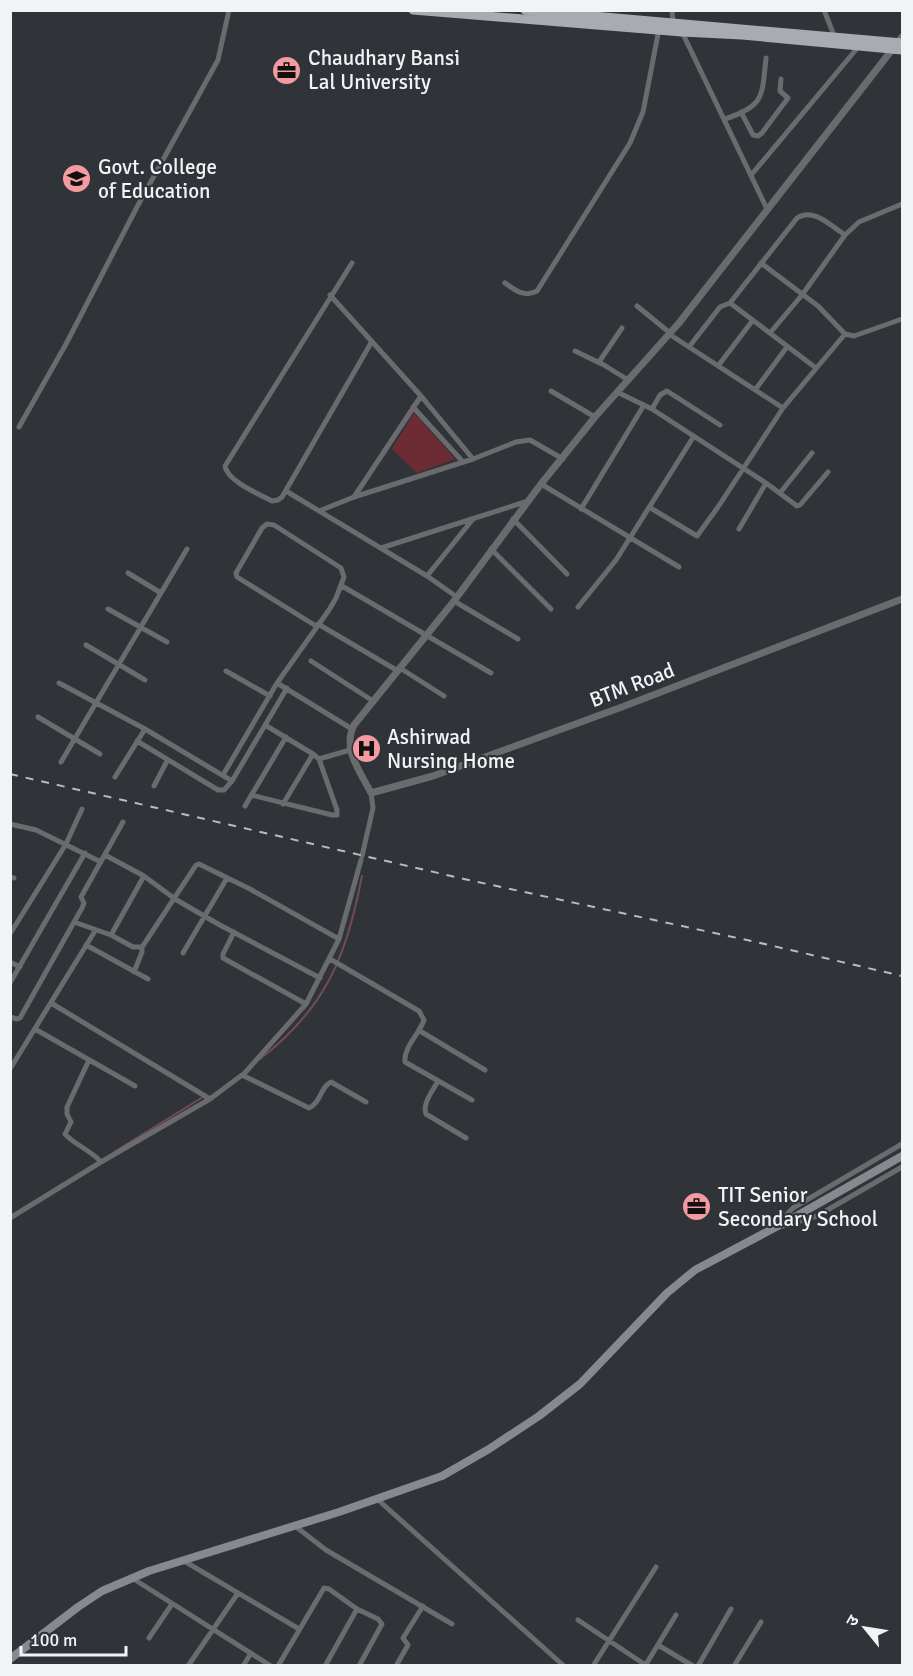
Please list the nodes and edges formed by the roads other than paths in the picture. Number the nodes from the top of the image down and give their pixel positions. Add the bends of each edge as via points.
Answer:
1 (229, 10) edge
2 (413, 10) edge
3 (525, 10) edge
4 (672, 10) edge
5 (824, 10) edge
6 (467, 12) edge
7 (484, 13) edge
8 (673, 23) junction
9 (659, 29) junction
10 (682, 32) junction
11 (835, 39) junction
12 (899, 44) edge
13 (860, 45) junction
14 (766, 57) dead end
15 (781, 79) dead end
16 (741, 112) junction
17 (724, 119) junction
18 (752, 174) junction
19 (903, 204) edge
20 (767, 210) junction
21 (845, 235) junction
22 (352, 263) dead end
23 (761, 263) junction
24 (505, 283) dead end
25 (330, 295) junction
26 (802, 295) junction
27 (730, 303) junction
28 (637, 306) dead end
29 (903, 319) edge
30 (753, 320) junction
31 (622, 328) dead end
32 (770, 333) junction
33 (670, 334) junction
34 (844, 334) junction
35 (371, 344) junction
36 (787, 346) junction
37 (689, 347) junction
38 (575, 351) dead end
39 (598, 362) junction
40 (718, 366) junction
41 (816, 368) junction
42 (628, 380) junction
43 (755, 390) junction
44 (550, 391) dead end
45 (617, 392) junction
46 (421, 396) junction
47 (644, 405) junction
48 (413, 407) junction
49 (783, 408) junction
50 (652, 409) junction
51 (595, 417) junction
52 (720, 425) dead end
53 (19, 427) dead end
54 (694, 436) junction
55 (812, 453) dead end
56 (473, 459) junction
57 (562, 459) junction
58 (463, 462) junction
59 (744, 469) junction
60 (828, 472) dead end
61 (766, 483) junction
62 (541, 484) junction
63 (286, 491) junction
64 (780, 493) junction
65 (354, 497) junction
66 (528, 501) junction
67 (649, 507) junction
68 (581, 508) junction
69 (320, 511) junction
70 (474, 517) junction
71 (513, 519) junction
72 (739, 529) dead end
73 (630, 537) junction
74 (381, 548) junction
75 (187, 549) dead end
76 (491, 549) junction
77 (680, 567) dead end
78 (128, 573) dead end
79 (567, 574) dead end
80 (428, 576) junction
81 (342, 586) junction
82 (161, 592) junction
83 (455, 599) junction
84 (903, 599) edge
85 (578, 607) dead end
86 (108, 609) dead end
87 (551, 609) dead end
88 (317, 625) junction
89 (141, 627) junction
90 (427, 634) junction
91 (518, 639) dead end
92 (167, 642) dead end
93 (86, 645) dead end
94 (311, 660) dead end
95 (118, 664) junction
96 (399, 670) junction
97 (226, 671) dead end
98 (491, 673) dead end
99 (145, 680) dead end
100 (59, 683) dead end
101 (277, 683) junction
102 (287, 688) junction
103 (270, 696) junction
104 (444, 696) dead end
105 (374, 701) junction
106 (95, 703) junction
107 (38, 717) dead end
108 (265, 725) junction
109 (145, 729) junction
110 (352, 729) junction
111 (286, 737) junction
112 (74, 739) junction
113 (137, 741) junction
114 (350, 750) junction
115 (100, 754) dead end
116 (314, 754) junction
117 (319, 759) junction
118 (167, 761) junction
119 (60, 762) dead end
120 (223, 775) junction
121 (115, 777) dead end
122 (232, 781) junction
123 (154, 786) dead end
124 (371, 793) junction
125 (251, 795) junction
126 (283, 804) junction
127 (245, 806) dead end
128 (82, 809) dead end
129 (123, 822) dead end
130 (10, 824) edge
131 (66, 844) junction
132 (85, 853) junction
133 (105, 855) junction
134 (101, 862) junction
135 (144, 876) junction
136 (227, 878) junction
137 (175, 899) junction
138 (205, 917) junction
139 (74, 922) junction
140 (95, 931) junction
141 (234, 932) junction
142 (10, 934) edge
143 (111, 935) junction
144 (339, 939) junction
145 (86, 945) junction
146 (142, 947) junction
147 (183, 953) dead end
148 (10, 962) edge
149 (335, 962) junction
150 (20, 967) junction
151 (134, 972) junction
152 (320, 978) junction
153 (148, 979) dead end
154 (10, 983) edge
155 (51, 1003) junction
156 (306, 1004) junction
157 (10, 1017) edge
158 (34, 1029) junction
159 (420, 1031) junction
160 (89, 1060) junction
161 (10, 1068) edge
162 (485, 1070) dead end
163 (243, 1075) junction
164 (438, 1081) junction
165 (135, 1086) dead end
166 (210, 1099) junction
167 (472, 1100) dead end
168 (366, 1102) dead end
169 (466, 1138) dead end
170 (903, 1144) edge
171 (903, 1156) edge
172 (101, 1162) junction
173 (903, 1167) edge
174 (10, 1218) edge
175 (775, 1227) junction
176 (376, 1498) junction
177 (296, 1526) junction
178 (184, 1561) junction
179 (657, 1567) dead end
180 (132, 1578) junction
181 (238, 1593) junction
182 (172, 1604) junction
183 (423, 1606) junction
184 (357, 1609) junction
185 (731, 1609) dead end
186 (676, 1615) dead end
187 (578, 1620) dead end
188 (761, 1622) dead end
189 (452, 1624) dead end
190 (299, 1629) junction
191 (214, 1630) junction
192 (149, 1638) dead end
193 (609, 1641) junction
194 (658, 1645) junction
195 (250, 1653) junction
196 (10, 1659) edge
197 (188, 1665) edge
198 (243, 1665) edge
199 (271, 1665) edge
200 (278, 1665) edge
201 (325, 1665) edge
202 (359, 1665) edge
203 (396, 1665) edge
204 (564, 1665) edge
205 (593, 1665) edge
206 (646, 1665) edge
207 (693, 1665) edge
208 (698, 1665) edge
209 (734, 1665) edge

1 - 53 street via 219,60
2 - 6 highway
3 - 8 highway
4 - 8 street
5 - 11 street
6 - 7 highway
7 - 9 highway
8 - 11 highway
9 - 10 highway
9 - 24 street via 643,112 630,143 537,291 521,294
10 - 11 highway
10 - 17 street
11 - 12 highway
11 - 13 highway
12 - 13 highway
12 - 20 street
13 - 18 street
14 - 16 street via 761,98
15 - 16 street via 780,91 788,98 762,133 753,135
16 - 17 street
17 - 18 street
18 - 20 street
19 - 21 street via 859,222
20 - 33 street
21 - 23 street via 816,216 802,215
21 - 26 street
22 - 25 street
23 - 26 street
23 - 27 street
25 - 35 street
25 - 63 street via 225,466 232,478 272,501
26 - 32 street
26 - 34 street
27 - 30 street
27 - 37 street via 720,307
28 - 33 street
29 - 34 street via 854,336
30 - 32 street
30 - 40 street
31 - 39 street
32 - 36 street
33 - 37 street
33 - 42 street
34 - 41 street
35 - 46 street
35 - 63 street
36 - 41 street
36 - 43 street
37 - 40 street
38 - 39 street
39 - 42 street
40 - 43 street
41 - 49 street
42 - 45 street
43 - 49 street
44 - 51 street
45 - 47 street
45 - 51 street
46 - 48 street
46 - 56 street
47 - 50 street
47 - 68 street
48 - 58 street
48 - 65 street
49 - 59 street
50 - 52 street via 660,394 667,391
50 - 54 street
51 - 57 street
54 - 59 street
54 - 67 street
55 - 64 street
56 - 57 street via 530,440
56 - 58 street
57 - 62 street
58 - 65 street
59 - 61 street
59 - 67 street via 698,536
60 - 64 street via 800,505
61 - 64 street
61 - 72 street
62 - 66 street
62 - 68 street
63 - 69 street
65 - 69 street
66 - 70 street
66 - 71 street
67 - 73 street
68 - 73 street
69 - 74 street
70 - 74 street
70 - 80 street
71 - 76 street
71 - 79 street
73 - 77 street
73 - 85 street
74 - 80 street
75 - 82 street
76 - 83 street
76 - 87 street
78 - 82 street
80 - 83 street
81 - 88 street
81 - 88 street via 345,577 341,568 270,523 262,528 237,577
81 - 90 street
82 - 89 street
83 - 90 street
83 - 91 street
84 - 124 street, BTM Road via 466,764
86 - 89 street
88 - 96 street
88 - 101 street
89 - 92 street
89 - 95 street
90 - 96 street
90 - 98 street
93 - 95 street
94 - 105 street
95 - 99 street
95 - 106 street
96 - 104 street
96 - 105 street
97 - 103 street
100 - 106 street
101 - 102 street
101 - 103 street
102 - 108 street
102 - 110 street
103 - 120 street
105 - 110 street
106 - 109 street
106 - 112 street
107 - 112 street
108 - 111 street
108 - 122 street
109 - 113 street
109 - 120 street
110 - 114 street
111 - 116 street
111 - 125 street
112 - 115 street
112 - 119 street
113 - 118 street
113 - 121 street
114 - 117 street
114 - 124 street
116 - 117 street
116 - 126 street
117 - 126 street via 337,815
118 - 122 street via 218,790 224,790
118 - 123 street
120 - 122 street
124 - 144 street via 373,808
125 - 126 street
125 - 127 street
128 - 131 street
129 - 133 street
130 - 131 street via 36,830
131 - 132 street
131 - 142 street
132 - 134 street
132 - 150 street
133 - 134 street
133 - 135 street
134 - 139 street via 81,897 84,905
135 - 137 street
135 - 143 street
136 - 137 street via 196,865
136 - 138 street
136 - 144 street
137 - 138 street
137 - 146 street
138 - 141 street
138 - 147 street
139 - 140 street
139 - 157 street via 20,1017
140 - 143 street
140 - 145 street
141 - 152 street
141 - 156 street via 223,958
143 - 146 street via 133,947
144 - 149 street
145 - 151 street
145 - 155 street
146 - 151 street
148 - 150 street
149 - 152 street
149 - 159 street via 419,1011 424,1020
150 - 154 street
151 - 153 street
152 - 156 street
155 - 158 street
155 - 166 street
156 - 163 street
158 - 160 street
158 - 161 street
159 - 162 street
159 - 164 street via 404,1059
160 - 165 street
160 - 172 street via 67,1107 71,1122 66,1134
163 - 166 street
163 - 168 street via 309,1108 317,1103 326,1084 332,1082
164 - 167 street
164 - 169 street via 425,1105 426,1114
166 - 172 street
170 - 175 street via 793,1208
171 - 175 main road
172 - 174 street
173 - 175 street via 817,1215
175 - 176 main road via 695,1270 667,1293 580,1384 539,1416 442,1476
176 - 177 main road
176 - 204 street
177 - 178 main road
177 - 183 street via 326,1550
178 - 180 main road
178 - 181 street
179 - 193 street
180 - 182 street
180 - 196 main road via 102,1591
181 - 190 street
181 - 191 street
182 - 191 street
182 - 192 street
183 - 189 street
183 - 203 street via 403,1638 408,1646
184 - 190 street via 324,1588
184 - 201 street
184 - 202 street via 382,1624
185 - 208 street
186 - 194 street
187 - 193 street
188 - 209 street
190 - 200 street
191 - 195 street
191 - 197 street
193 - 205 street
193 - 206 street
194 - 206 street
194 - 207 street
195 - 198 street
195 - 199 street

